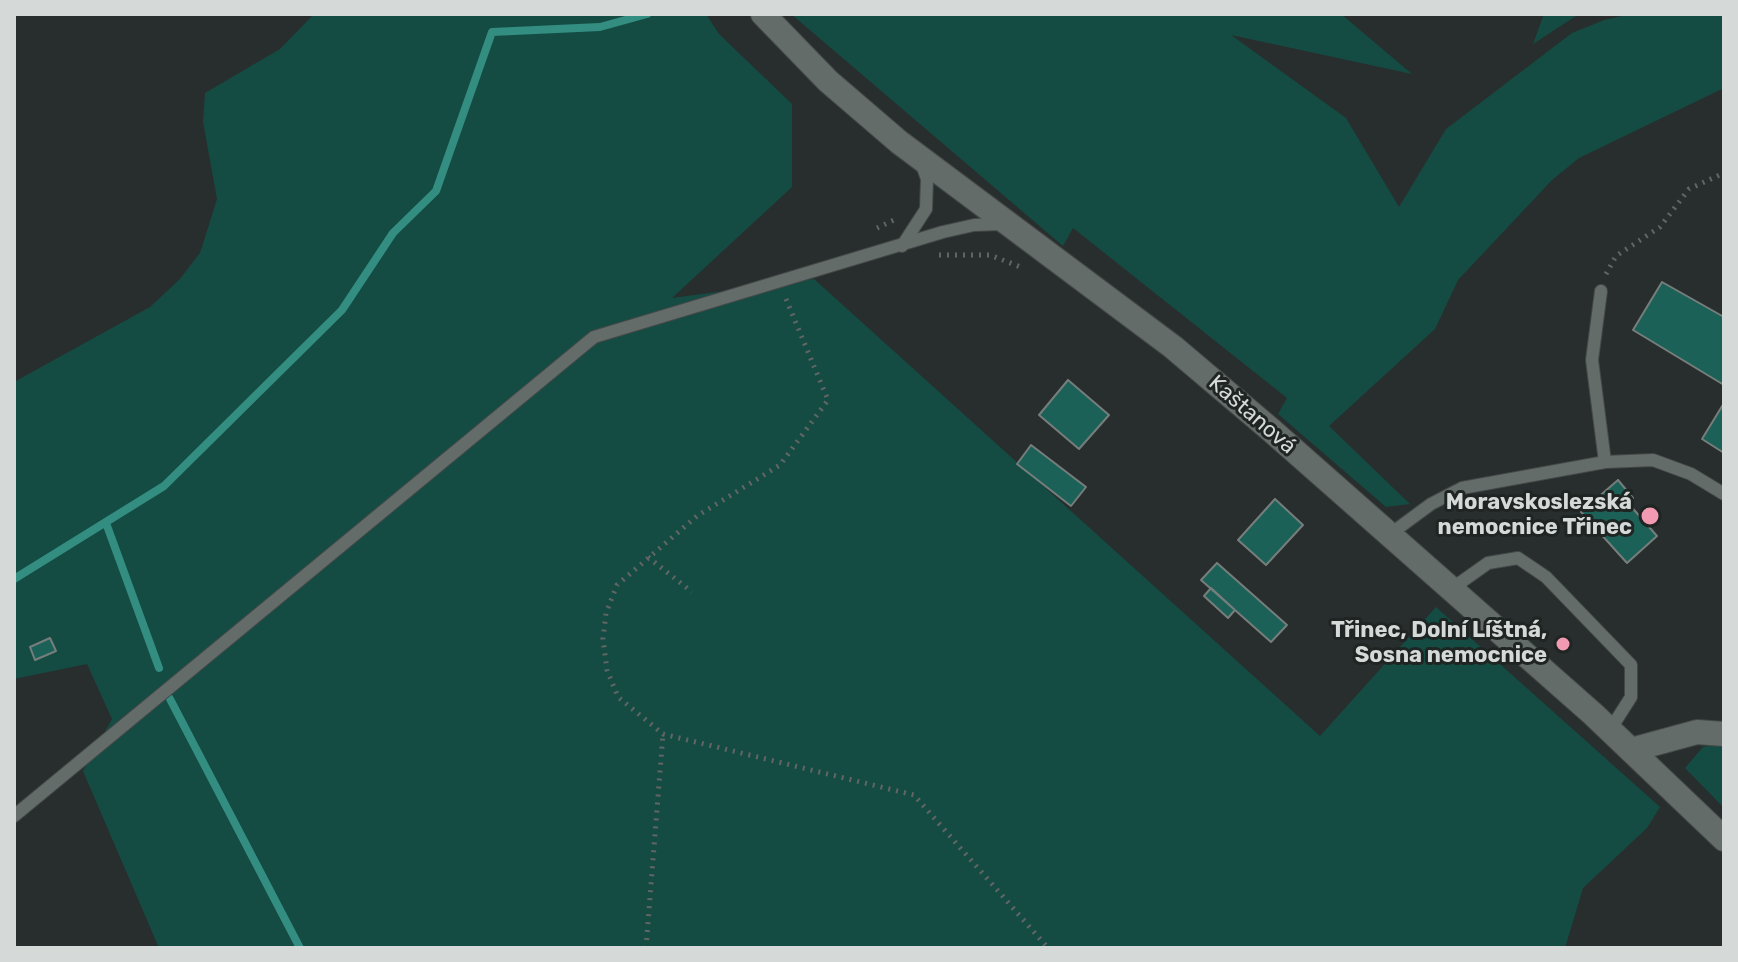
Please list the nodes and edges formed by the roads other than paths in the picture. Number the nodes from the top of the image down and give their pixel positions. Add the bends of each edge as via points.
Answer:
1 (763, 14) edge
2 (919, 157) junction
3 (1017, 229) junction
4 (902, 246) junction
5 (1601, 291) road end
6 (1605, 462) junction
7 (1724, 494) edge
8 (1389, 535) junction
9 (1450, 590) junction
10 (1610, 730) junction
11 (1724, 734) edge
12 (1631, 750) junction
13 (14, 816) edge
14 (1724, 839) edge

1 - 2 street, Kaštanová via 828,81
2 - 3 street, Kaštanová
2 - 4 lane via 928,197 921,220
3 - 4 lane via 974,225
3 - 8 street, Kaštanová via 1173,347
4 - 13 lane via 594,337
5 - 6 lane via 1592,360
6 - 7 lane via 1653,460
6 - 8 lane via 1462,488
8 - 9 street, Kaštanová
9 - 10 street, Kaštanová
9 - 10 lane via 1488,563 1503,560 1518,558 1546,577 1631,665 1631,697
10 - 12 street, Kaštanová
11 - 12 street via 1697,732
12 - 14 street, Kaštanová

